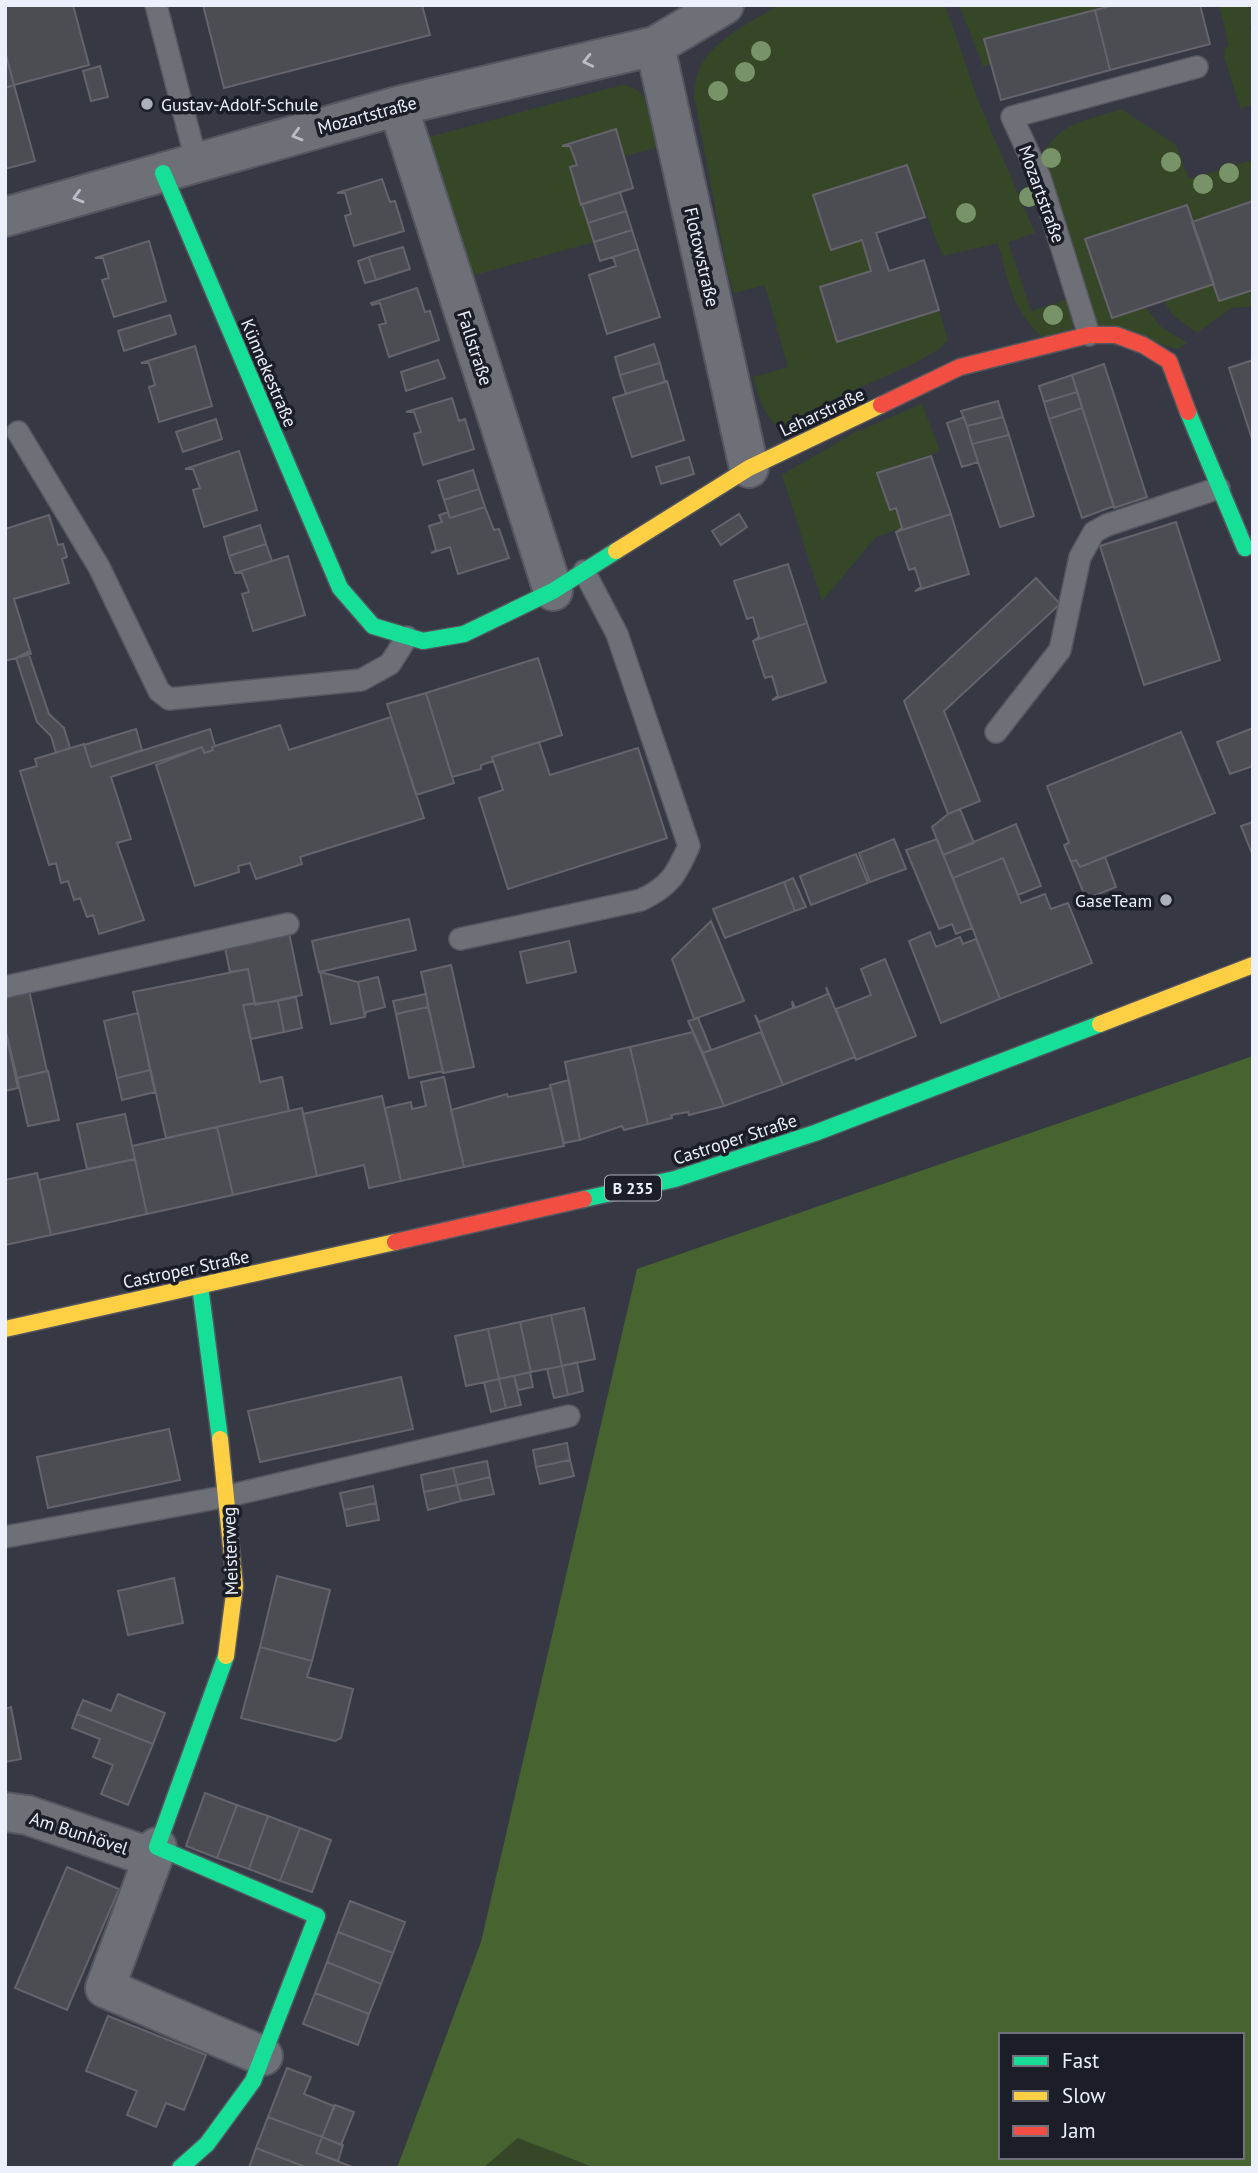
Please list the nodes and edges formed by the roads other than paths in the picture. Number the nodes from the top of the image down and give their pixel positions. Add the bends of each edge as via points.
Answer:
1 (156, 5) edge
2 (724, 5) edge
3 (655, 46) junction
4 (1197, 67) dead end
5 (398, 106) junction
6 (180, 168) junction
7 (5, 217) edge
8 (1088, 335) junction
9 (18, 432) dead end
10 (749, 468) junction
11 (1219, 488) junction
12 (1245, 548) dead end
13 (569, 581) junction
14 (340, 588) joint
15 (407, 637) junction
16 (996, 732) dead end
17 (288, 924) dead end
18 (460, 939) dead end
19 (1253, 965) edge
20 (5, 987) edge
21 (200, 1286) junction
22 (5, 1329) edge
23 (569, 1416) dead end
24 (228, 1496) junction
25 (5, 1537) edge
26 (5, 1812) edge
27 (155, 1852) junction
28 (263, 2056) junction
29 (180, 2168) edge

1 - 6 lane
2 - 3 street, Mozartstraße
3 -> 5 street, Mozartstraße
3 - 10 street, Flotowstraße
4 - 8 lane, Mozartstraße via 1012,117 1040,178
5 -> 6 street, Mozartstraße
5 - 13 street, Fallstraße
6 -> 7 street, Mozartstraße
6 - 14 street, Künnekestraße
8 - 10 street, Leharstraße via 960,367
8 - 11 street, Leharstraße via 1116,335 1169,361
9 - 15 lane via 99,567 159,691 169,699 361,680 390,664
10 - 13 street, Leharstraße
11 - 12 street, Leharstraße
11 - 16 lane via 1094,533 1080,557 1060,650
13 - 15 street, Leharstraße via 464,634 423,641
13 - 18 lane via 617,634 689,846 678,873 663,890 641,900
14 - 15 street, Leharstraße via 373,626
17 - 20 lane
19 - 21 street, Castroper Straße / B 235 via 815,1133 675,1179
21 - 22 street, Castroper Straße / B 235
21 - 24 street, Meisterweg
23 - 24 lane
24 - 25 lane
24 - 27 street, Meisterweg via 235,1586 226,1659
26 - 27 street, Am Bunhövel
27 - 28 street, Meisterweg via 105,1988
27 - 28 street via 317,1916
28 - 29 street via 253,2081 207,2144

